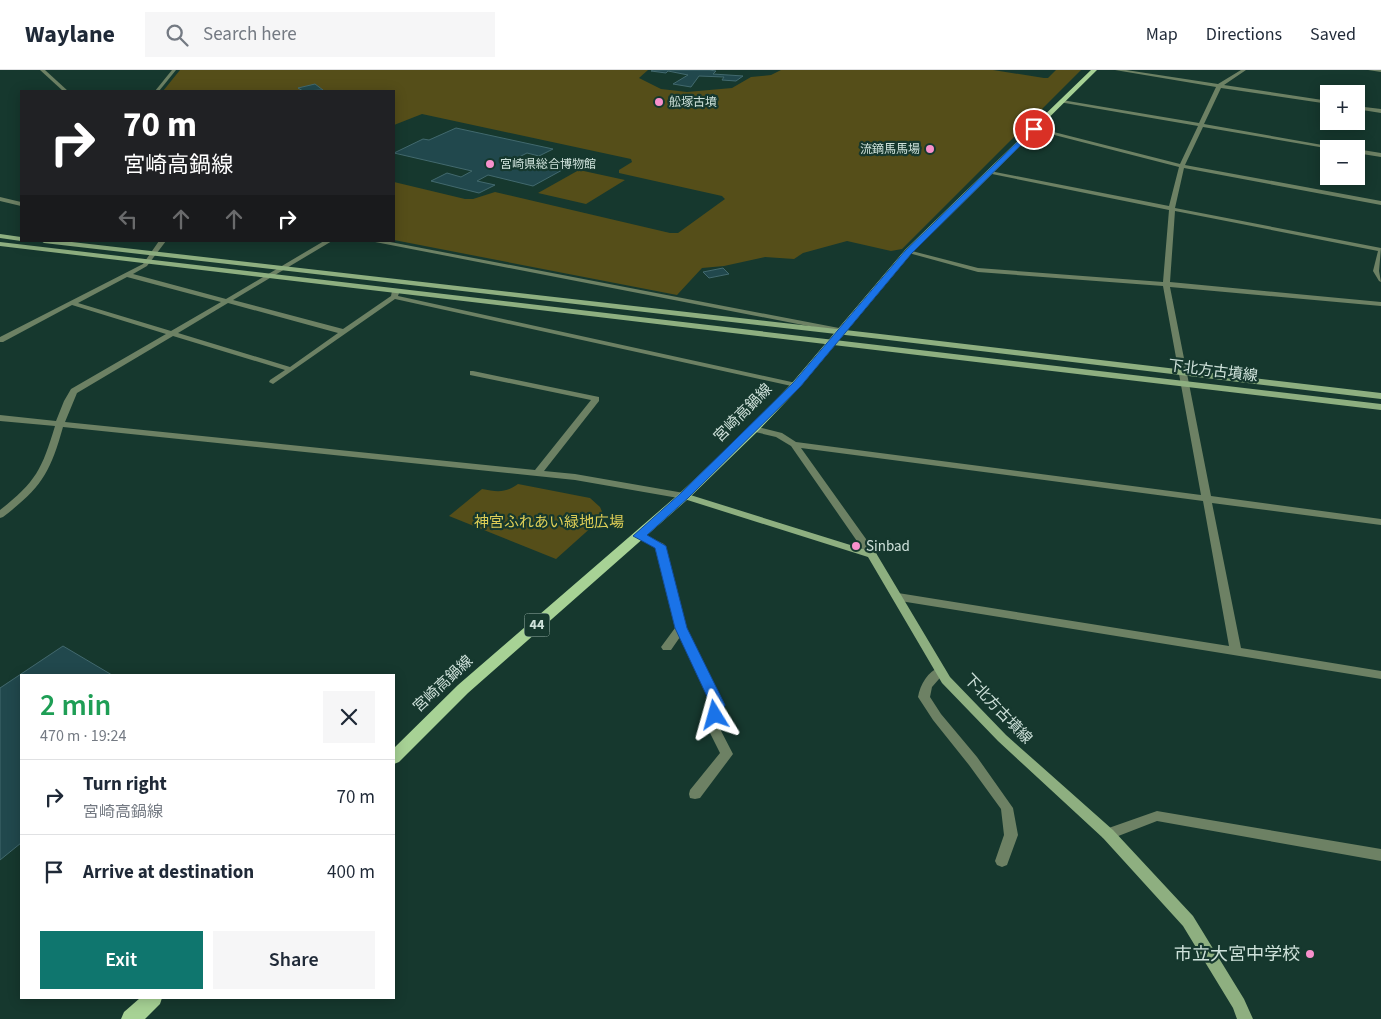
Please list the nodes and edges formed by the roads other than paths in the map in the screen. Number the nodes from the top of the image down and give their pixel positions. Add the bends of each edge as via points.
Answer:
1 (42, 70) edge
2 (174, 70) edge
3 (1094, 70) edge
4 (1117, 70) edge
5 (1244, 70) edge
6 (1370, 70) edge
7 (1381, 71) edge
8 (1219, 86) junction
9 (65, 90) edge
10 (158, 90) edge
11 (1062, 102) junction
12 (1320, 102) edge
13 (1365, 108) edge
14 (1381, 111) edge
15 (1202, 126) junction
16 (1034, 129) junction
17 (1320, 145) edge
18 (1365, 152) edge
19 (1381, 155) edge
20 (1182, 166) junction
21 (990, 173) junction
22 (0, 199) edge
23 (20, 204) edge
24 (1381, 204) edge
25 (1172, 208) junction
26 (0, 236) edge
27 (20, 238) edge
28 (52, 242) edge
29 (162, 242) edge
30 (328, 242) edge
31 (379, 242) edge
32 (0, 244) edge
33 (1381, 251) edge
34 (908, 252) junction
35 (153, 254) junction
36 (148, 261) junction
37 (280, 270) junction
38 (128, 275) junction
39 (270, 276) junction
40 (1381, 280) edge
41 (1166, 284) junction
42 (395, 295) junction
43 (227, 301) junction
44 (72, 303) junction
45 (1381, 304) edge
46 (841, 331) junction
47 (345, 332) junction
48 (172, 333) junction
49 (0, 340) edge
50 (833, 342) junction
51 (290, 369) junction
52 (1182, 372) junction
53 (474, 373) dead end
54 (273, 382) dead end
55 (1184, 384) junction
56 (796, 385) junction
57 (1381, 396) edge
58 (1381, 407) edge
59 (0, 418) edge
60 (60, 424) junction
61 (754, 429) junction
62 (794, 444) junction
63 (537, 474) junction
64 (684, 496) junction
65 (1207, 498) junction
66 (0, 515) edge
67 (1381, 522) edge
68 (639, 536) junction
69 (872, 555) junction
70 (898, 596) junction
71 (681, 628) junction
72 (667, 647) dead end
73 (1236, 652) junction
74 (940, 671) junction
75 (1381, 675) edge
76 (395, 757) edge
77 (695, 794) dead end
78 (1108, 834) junction
79 (1381, 855) edge
80 (1002, 861) dead end
81 (152, 999) edge
82 (131, 1019) edge
83 (1245, 1019) edge

1 - 9 street
2 - 10 street
3 - 11 main road, 宮崎高鍋線 / 44
4 - 8 street
5 - 8 street
6 - 7 street
8 - 12 street
8 - 15 street
11 - 15 street
11 - 16 main road, 宮崎高鍋線 / 44
13 - 14 street
15 - 17 street
15 - 20 street
16 - 20 street
16 - 21 main road, 宮崎高鍋線 / 44
18 - 19 street
20 - 24 street
20 - 25 street
21 - 25 street
21 - 34 main road, 宮崎高鍋線 / 44
22 - 23 street
25 - 33 street
25 - 41 street
26 - 27 street
28 - 35 street, 下北方古墳線
29 - 35 street
30 - 37 street
31 - 46 street
32 - 36 street, 下北方古墳線
33 - 40 street via 1376,271
34 - 41 street via 978,270
34 - 46 main road, 宮崎高鍋線 / 44
35 - 36 street
35 - 37 street, 下北方古墳線
36 - 38 street
36 - 39 street, 下北方古墳線
37 - 39 street
37 - 46 street, 下北方古墳線
38 - 43 street
38 - 44 street
39 - 42 street, 下北方古墳線
39 - 43 street
41 - 45 street
41 - 52 street
42 - 47 street
42 - 50 street, 下北方古墳線
42 - 56 street
43 - 47 street
43 - 48 street
44 - 48 street
44 - 49 street
46 - 50 main road, 宮崎高鍋線 / 44
46 - 52 street, 下北方古墳線
47 - 51 street
48 - 51 street
48 - 60 street via 74,390 66,402
50 - 55 street, 下北方古墳線
50 - 56 main road, 宮崎高鍋線 / 44
51 - 54 street
52 - 55 street
52 - 57 street, 下北方古墳線
53 - 63 street via 596,399
55 - 58 street, 下北方古墳線
55 - 65 street
56 - 61 main road, 宮崎高鍋線 / 44
59 - 60 street
60 - 63 street
60 - 66 street via 42,476
61 - 62 street via 779,435
61 - 64 main road, 宮崎高鍋線 / 44
62 - 65 street
62 - 69 street
63 - 64 street via 575,477
64 - 68 main road, 宮崎高鍋線 / 44
64 - 69 street
65 - 67 street
65 - 73 street
68 - 71 street via 660,546
68 - 76 main road, 宮崎高鍋線 / 44 via 463,689
69 - 70 street, 下北方古墳線
70 - 73 street
70 - 74 street, 下北方古墳線
71 - 72 street
71 - 77 street via 718,705 712,725 727,754
73 - 75 street
74 - 78 street, 下北方古墳線 via 1002,738
74 - 80 street via 926,686 924,697 1007,808 1011,835
78 - 79 street via 1157,816
78 - 83 street, 下北方古墳線 via 1188,921
81 - 82 main road

